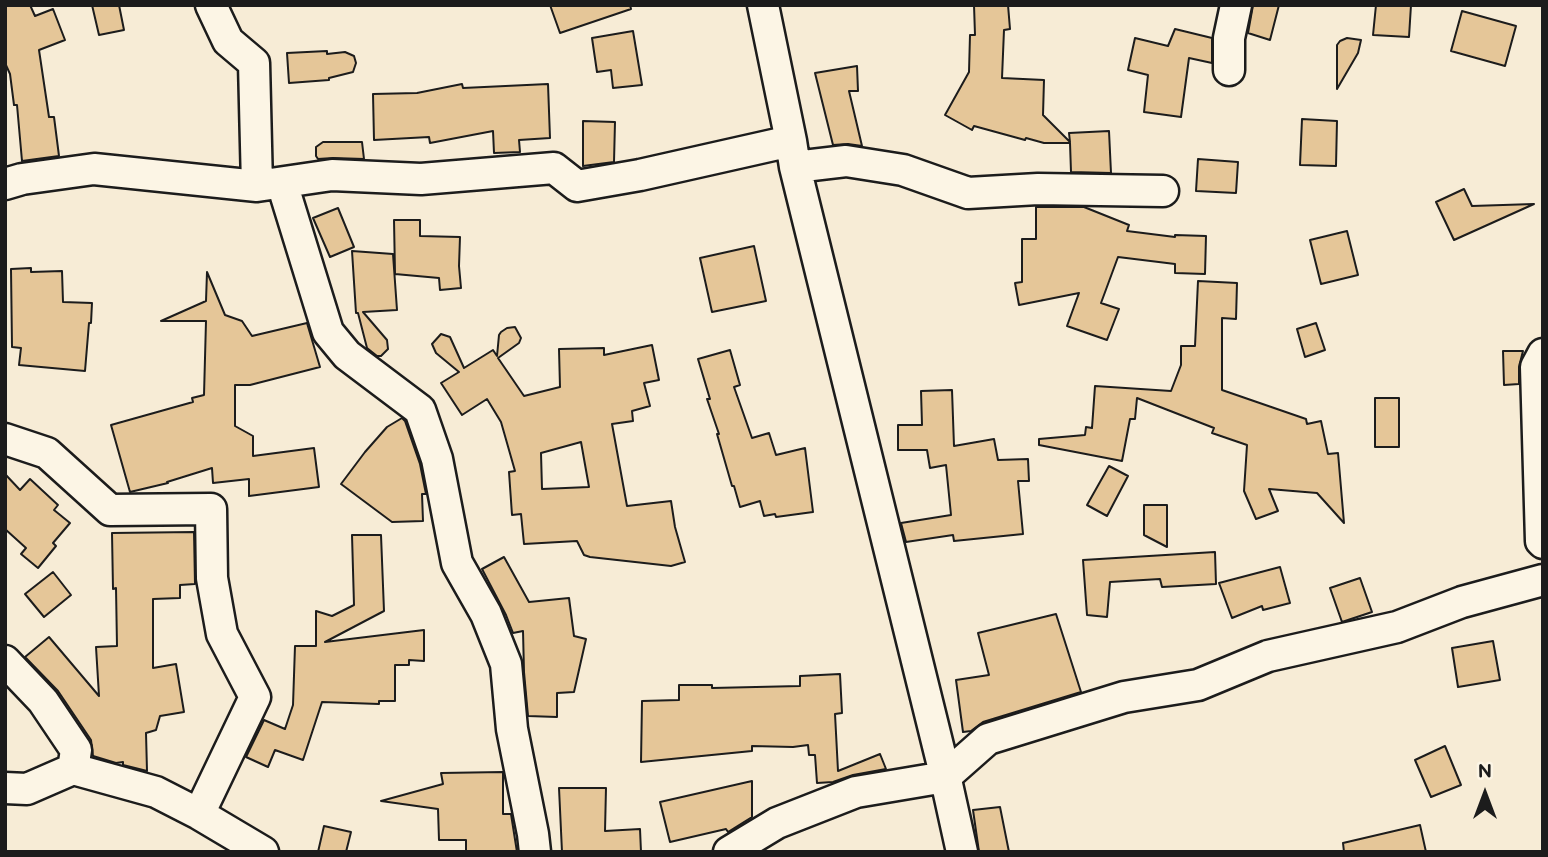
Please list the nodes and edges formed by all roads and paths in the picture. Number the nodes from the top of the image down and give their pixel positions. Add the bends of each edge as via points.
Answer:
1 (211, 5) edge
2 (763, 5) edge
3 (1236, 5) edge
4 (1229, 70) dead end
5 (793, 154) junction
6 (5, 184) edge
7 (270, 185) junction
8 (1163, 191) dead end
9 (1543, 354) edge
10 (5, 439) edge
11 (1543, 543) edge
12 (1543, 580) edge
13 (5, 660) edge
14 (73, 769) junction
15 (945, 777) junction
16 (5, 788) edge
17 (198, 814) junction
18 (263, 852) edge
19 (535, 852) edge
20 (729, 852) edge
21 (962, 852) edge

1 - 7 street via 228,41 254,63
2 - 5 street
3 - 4 street
5 - 7 street via 577,186 554,168 421,179 332,175
5 - 8 street via 903,170 968,193
5 - 15 street
6 - 7 street via 94,169
7 - 19 street via 328,332 347,355 420,410 437,458 457,563 486,614 506,664 512,729
9 - 11 street via 1536,367
10 - 17 street via 47,453 110,510 211,509 212,578 222,634 255,697
12 - 15 street via 1462,602 1397,627 1268,656 1198,685 1124,697 988,739
13 - 14 street via 43,701 76,750
14 - 16 street via 27,789
14 - 17 street via 156,792
15 - 20 street via 856,792 777,823
15 - 21 street
17 - 18 street

